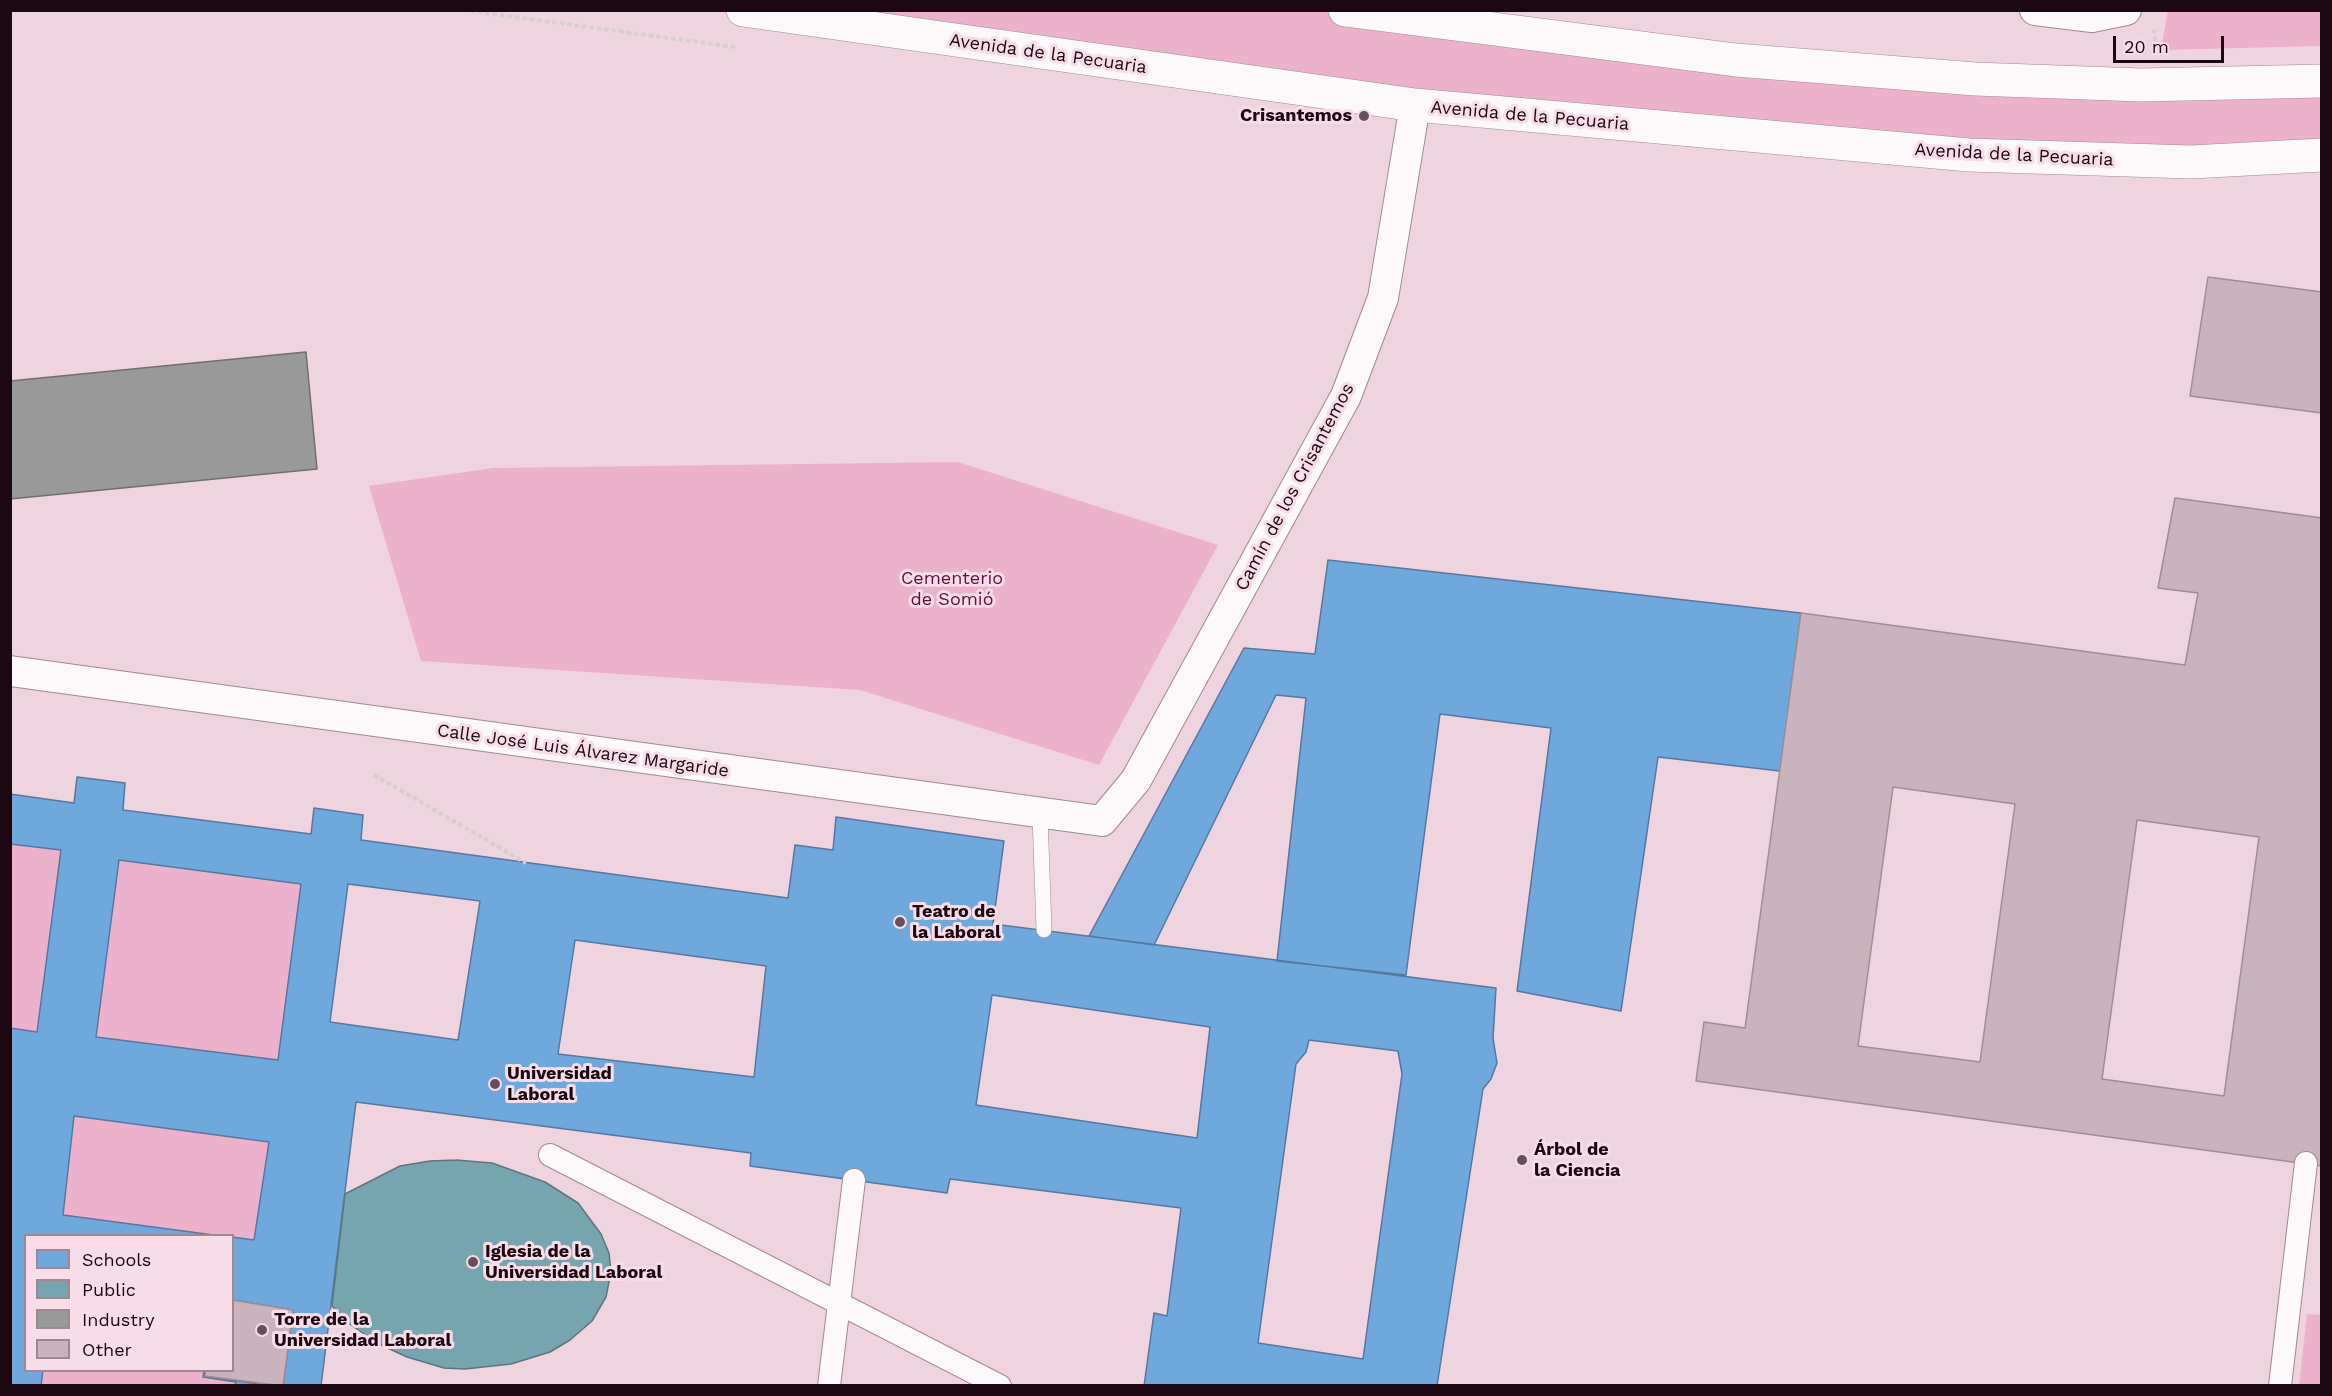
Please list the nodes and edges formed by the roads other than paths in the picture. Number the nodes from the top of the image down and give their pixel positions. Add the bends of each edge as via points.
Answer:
1 (743, 10) edge
2 (1345, 10) edge
3 (2035, 10) edge
4 (2126, 10) edge
5 (1435, 17) edge
6 (2322, 81) edge
7 (1415, 105) junction
8 (2322, 155) edge
9 (10, 671) edge
10 (1137, 780) joint
11 (1040, 815) junction
12 (1044, 930) dead end
13 (549, 1155) dead end
14 (2306, 1163) dead end
15 (854, 1180) dead end
16 (839, 1303) junction
17 (829, 1386) edge
18 (1000, 1386) edge
19 (2280, 1386) edge

1 - 7 street, Avenida de la Pecuaria
2 - 5 street
3 - 4 street via 2092,17
5 - 6 street via 1736,60 1975,79 2141,85
7 - 8 street, Avenida de la Pecuaria via 1969,155 2191,162
7 - 10 street, Camín de los Crisantemos via 1383,298 1346,396
9 - 11 street, Calle José Luis Álvarez Margaride
10 - 11 street, Calle José Luis Álvarez Margaride via 1102,821
11 - 12 lane
13 - 16 street
14 - 19 street
15 - 16 street
16 - 17 street
16 - 18 street

